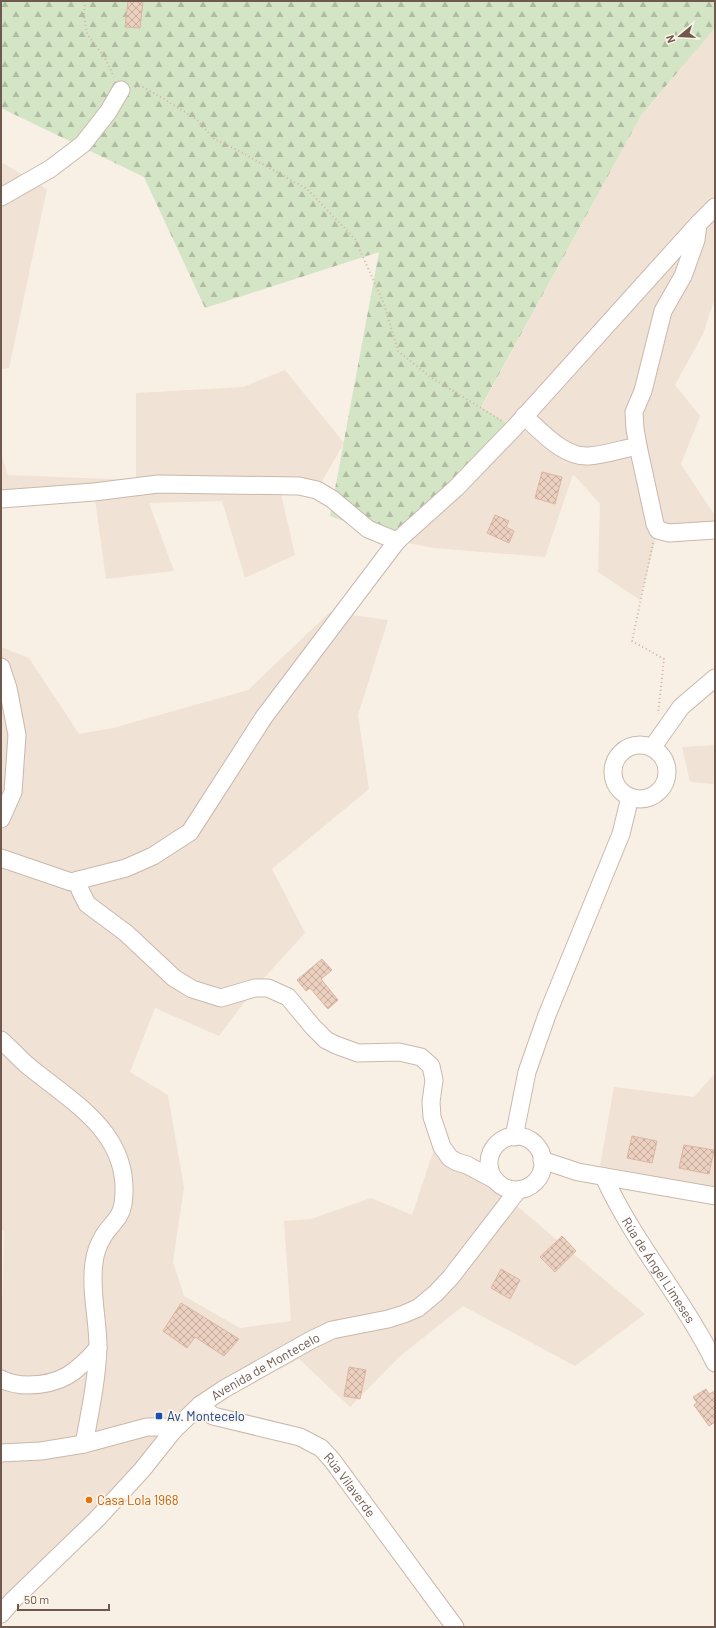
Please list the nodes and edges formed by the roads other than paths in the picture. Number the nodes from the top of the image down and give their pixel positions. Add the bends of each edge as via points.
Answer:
1 (121, 90) road end
2 (1, 198) edge
3 (715, 208) edge
4 (698, 224) junction
5 (519, 422) junction
6 (638, 446) junction
7 (1, 499) edge
8 (715, 530) edge
9 (397, 541) junction
10 (1, 668) edge
11 (715, 678) edge
12 (652, 748) junction
13 (630, 797) junction
14 (1, 819) edge
15 (1, 858) edge
16 (79, 880) junction
17 (1, 1040) edge
18 (514, 1137) junction
19 (490, 1156) junction
20 (542, 1160) junction
21 (467, 1165) junction
22 (578, 1172) junction
23 (604, 1177) junction
24 (538, 1178) junction
25 (506, 1186) junction
26 (715, 1196) edge
27 (98, 1348) junction
28 (715, 1363) edge
29 (1, 1378) edge
30 (200, 1405) junction
31 (173, 1430) junction
32 (84, 1444) junction
33 (1, 1453) edge
34 (1, 1614) edge
35 (455, 1627) edge

1 - 2 street via 108,112 83,144 50,169
3 - 4 street
4 - 5 street
4 - 6 street via 696,240 682,276 663,311 643,391 634,412
5 - 6 street via 566,451 578,455 589,456
5 - 9 street via 456,488
6 - 8 street via 658,530 669,533
7 - 9 street via 158,484 300,486 317,490 368,529
9 - 16 street via 264,717 190,832 153,856 126,868
10 - 14 street via 8,688 16,735 13,792
11 - 12 street via 681,707
12 - 13 street via 664,761 666,779 656,794 648,798
12 - 13 street via 644,745 627,748 615,761 613,769 617,786
13 - 18 street via 621,834 547,1015 527,1072
15 - 16 street via 71,882
16 - 21 street via 80,890 87,904 126,933 174,978 192,989 221,998 255,988 268,988 288,997 326,1040 336,1045 358,1053 400,1052 421,1057 432,1066 432,1117 442,1147 450,1158
17 - 27 street via 26,1064 93,1118 107,1136 119,1160 124,1185 123,1206 117,1221 105,1234 96,1250 94,1262 92,1280
18 - 19 street via 499,1142
18 - 20 street via 521,1137 533,1143 541,1153
19 - 21 street
19 - 25 street via 491,1172
20 - 22 street
20 - 24 street
21 - 25 street
22 - 23 street
22 - 24 street
23 - 26 street
23 - 28 street, Rúa de Ángel Limeses via 616,1203 701,1334
24 - 25 street via 526,1188
25 - 30 street, Avenida de Montecelo via 502,1211 451,1277 418,1308 388,1319 325,1333 287,1352
27 - 29 street via 75,1372 53,1382 21,1385 6,1382
27 - 32 street
30 - 31 street, Avenida de Montecelo
30 - 35 street, Rúa Vilaverde via 213,1416 300,1437 321,1448
31 - 32 street via 147,1427
31 - 34 street, Avenida de Montecelo via 121,1494
32 - 33 street via 41,1451

